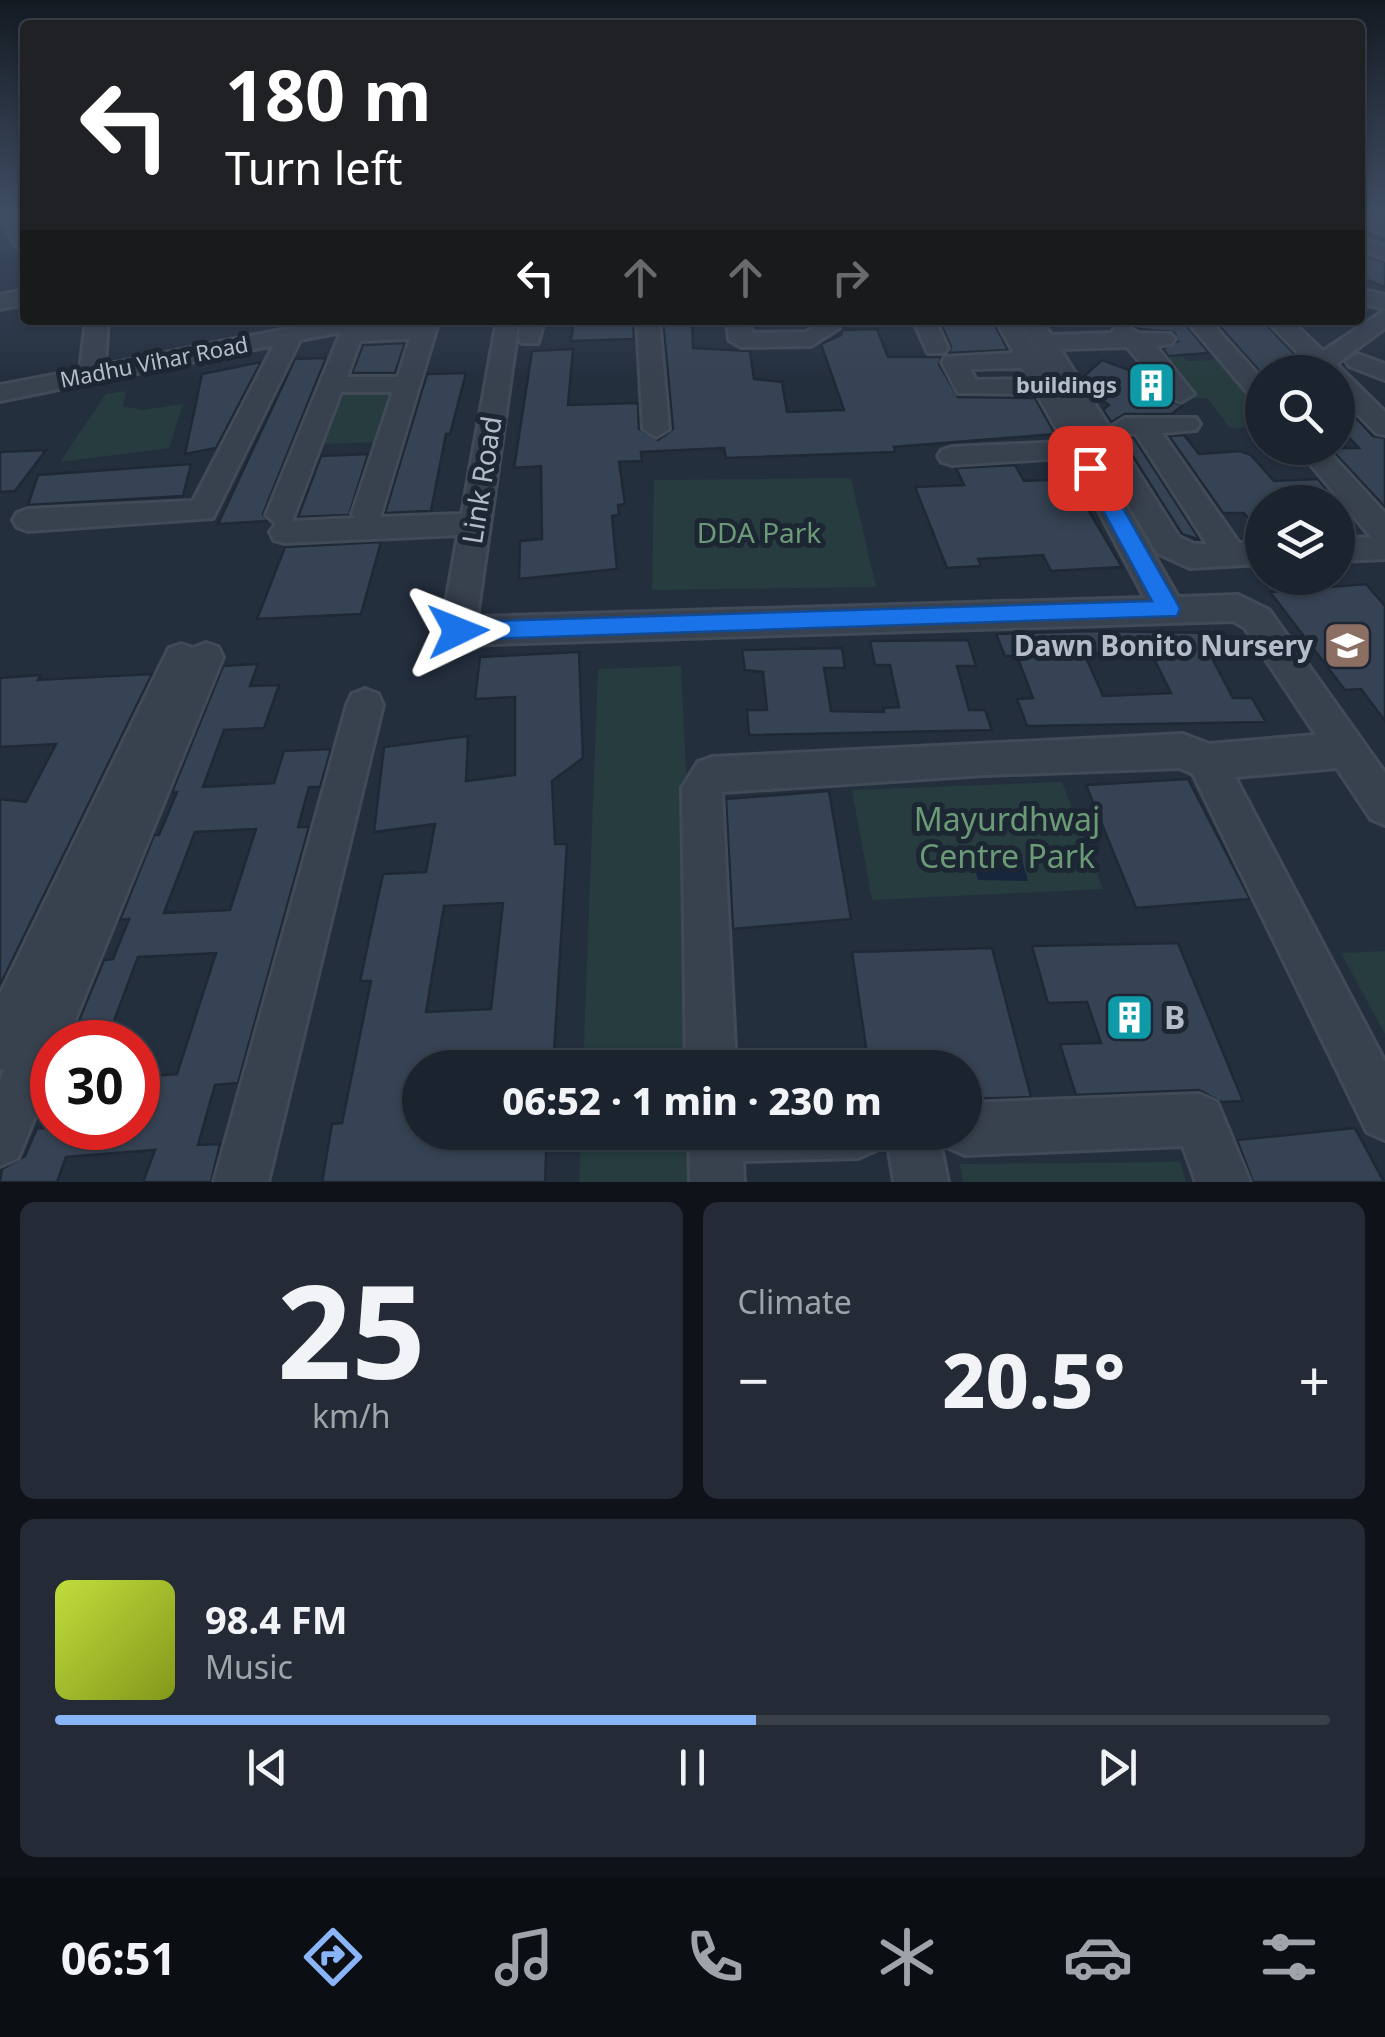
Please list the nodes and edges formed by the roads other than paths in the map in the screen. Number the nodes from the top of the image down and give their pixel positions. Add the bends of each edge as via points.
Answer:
1 (1385, 318) edge
2 (97, 325) edge
3 (234, 325) edge
4 (342, 325) edge
5 (648, 325) edge
6 (739, 325) edge
7 (825, 325) edge
8 (926, 325) edge
9 (1014, 325) edge
10 (1117, 325) edge
11 (1202, 325) edge
12 (1283, 325) edge
13 (426, 326) edge
14 (524, 326) edge
15 (288, 336) edge
16 (1163, 339) dead end
17 (1035, 341) edge
18 (1131, 341) junction
19 (936, 348) dead end
20 (1322, 355) edge
21 (1354, 355) edge
22 (93, 366) junction
23 (1245, 370) edge
24 (1355, 371) edge
25 (1385, 374) edge
26 (408, 384) junction
27 (1355, 384) edge
28 (331, 385) junction
29 (1045, 386) junction
30 (1355, 388) edge
31 (3, 393) edge
32 (1181, 394) dead end
33 (1385, 414) edge
34 (1187, 424) dead end
35 (1143, 426) junction
36 (1096, 427) junction
37 (1385, 427) edge
38 (656, 429) dead end
39 (952, 456) dead end
40 (1325, 465) edge
41 (1090, 468) dead end
42 (367, 514) dead end
43 (28, 520) dead end
44 (475, 524) junction
45 (1385, 533) edge
46 (1385, 548) edge
47 (1355, 549) edge
48 (1230, 554) junction
49 (1245, 554) edge
50 (1168, 609) junction
51 (366, 705) dead end
52 (1347, 750) junction
53 (1207, 762) junction
54 (1385, 806) edge
55 (0, 1046) edge
56 (711, 1050) edge
57 (1385, 1114) edge
58 (982, 1128) edge
59 (0, 1140) edge
60 (915, 1150) edge
61 (242, 1182) edge
62 (921, 1182) edge
63 (1223, 1182) edge

1 - 21 street
2 - 22 street
3 - 15 street, Madhu Vihar Road
3 - 22 street, Madhu Vihar Road
4 - 15 street, Madhu Vihar Road
5 - 38 street
6 - 7 street via 741,340 811,339
8 - 19 street
9 - 17 street
10 - 18 street
11 - 23 street
12 - 20 street
13 - 26 street
13 - 28 street via 351,334
14 - 44 street, Link Road
15 - 22 street, Madhu Vihar Road via 121,386 136,366
15 - 43 street via 204,511
16 - 18 street
17 - 18 street
17 - 29 street
17 - 29 street via 954,362 966,388
17 - 36 street
18 - 32 street
22 - 31 street, Madhu Vihar Road
24 - 25 street
26 - 28 street
26 - 42 street
27 - 33 street
28 - 44 street via 283,524
29 - 39 street via 1082,450
30 - 37 street
34 - 35 street
35 - 36 street
35 - 48 street
36 - 48 street via 1168,545 1190,556
40 - 45 street
41 - 50 street
44 - 50 street, Link Road via 458,631
46 - 47 street
48 - 49 street
50 - 52 street, Link Road via 1238,608 1252,614
51 - 61 street
52 - 53 street
52 - 54 street, Link Road
53 - 56 street via 1183,751 712,775 702,788
53 - 57 street
55 - 59 street via 193,657
58 - 63 street via 1199,1120
60 - 62 street

